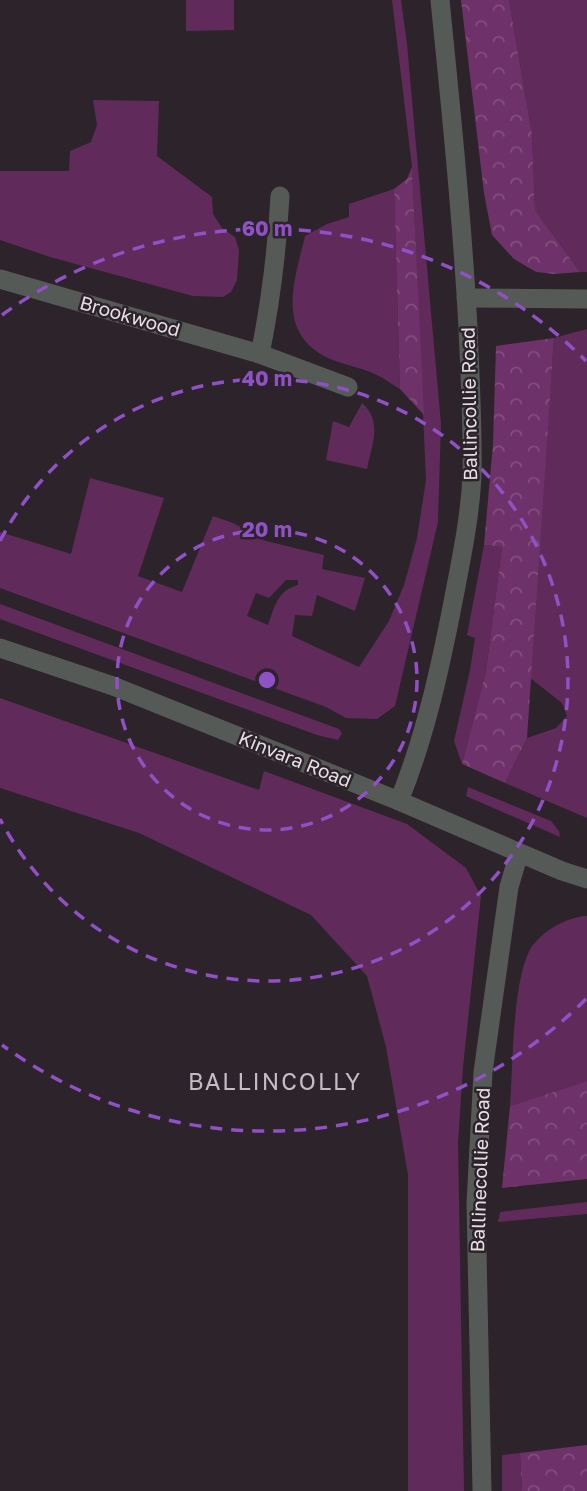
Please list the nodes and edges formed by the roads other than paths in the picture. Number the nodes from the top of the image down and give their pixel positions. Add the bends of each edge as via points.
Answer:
1 (440, 0) edge
2 (280, 196) dead end
3 (0, 279) edge
4 (466, 298) junction
5 (587, 299) edge
6 (260, 354) junction
7 (348, 387) dead end
8 (0, 648) edge
9 (399, 801) junction
10 (519, 853) junction
11 (587, 878) edge
12 (482, 1491) edge

1 - 4 street, Ballincollie Road
2 - 6 street via 274,275
3 - 6 street, Brookwood
4 - 5 street
4 - 9 street, Ballincollie Road via 472,479 464,546 427,713
6 - 7 street, Brookwood
8 - 9 street, Kinvara Road via 113,686
9 - 10 street, Kinvara Road
10 - 11 street, Kinvara Road
10 - 12 street, Ballinecollie Road via 509,887 483,1072 476,1203

